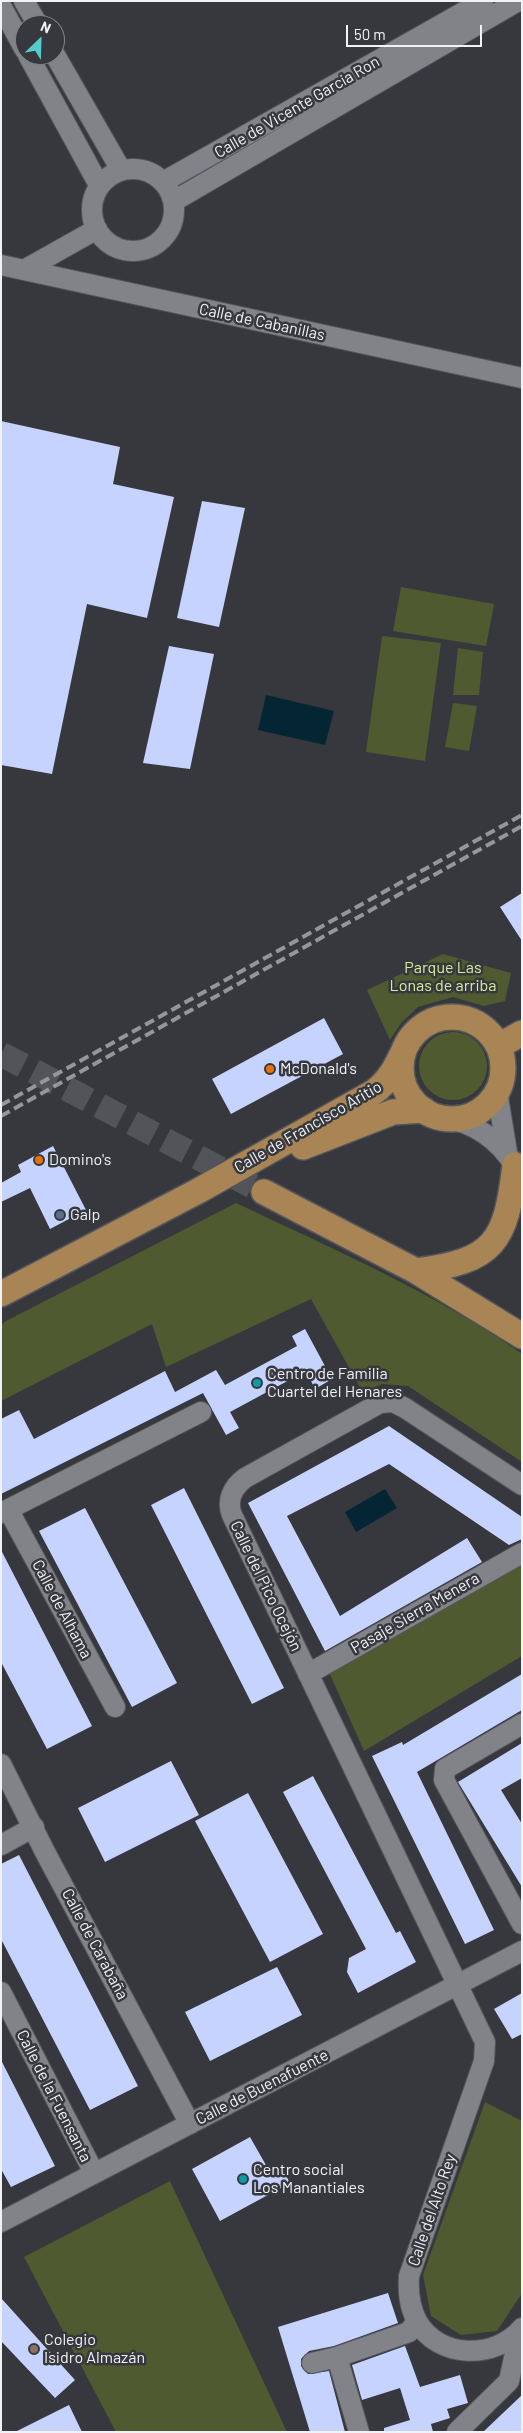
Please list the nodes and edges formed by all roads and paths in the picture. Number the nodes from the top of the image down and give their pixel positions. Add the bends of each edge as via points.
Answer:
1 (24, 1) edge
2 (483, 1) edge
3 (518, 1) edge
4 (1, 6) edge
5 (32, 15) edge
6 (15, 32) edge
7 (33, 65) edge
8 (61, 65) edge
9 (121, 170) junction
10 (163, 182) junction
11 (99, 185) junction
12 (174, 201) junction
13 (97, 229) junction
14 (1, 266) edge
15 (24, 270) junction
16 (522, 378) edge
17 (522, 1033) edge
18 (499, 1046) junction
19 (404, 1050) junction
20 (497, 1091) junction
21 (424, 1110) junction
22 (454, 1120) junction
23 (515, 1165) edge
24 (198, 1191) junction
25 (264, 1192) tunnel mouth
26 (416, 1271) junction
27 (38, 1274) junction
28 (1, 1294) edge
29 (1, 1307) edge
30 (522, 1321) edge
31 (522, 1336) edge
32 (200, 1412) dead end
33 (522, 1486) edge
34 (5, 1512) edge
35 (522, 1553) edge
36 (308, 1674) junction
37 (115, 1707) dead end
38 (522, 1724) edge
39 (1, 1764) edge
40 (34, 1827) junction
41 (1, 1845) edge
42 (522, 1924) edge
43 (522, 1951) edge
44 (458, 1985) junction
45 (1, 1992) edge
46 (190, 2124) junction
47 (94, 2173) junction
48 (1, 2222) edge
49 (417, 2322) junction
50 (521, 2329) edge
51 (337, 2357) junction
52 (312, 2364) dead end
53 (359, 2432) edge
54 (457, 2432) edge

1 - 5 street
2 - 10 street, Calle de Vicente García Ron
3 - 12 street
4 - 6 street
7 - 11 street
8 - 9 street
9 - 10 street via 148,171
9 - 11 street
10 - 12 street
11 - 13 street via 92,211
12 - 13 street via 170,228 151,247 138,251 124,250 111,245
13 - 15 street
14 - 15 street, Calle de Cabanillas
15 - 16 street, Calle de Cabanillas
17 - 18 main road
18 - 19 main road via 487,1030 470,1019 450,1016 430,1021 414,1033
18 - 20 main road via 504,1064 502,1082
19 - 21 main road via 403,1084 411,1099
19 - 24 main road, Calle de Francisco Aritio via 393,1072 374,1092
20 - 22 main road via 484,1110
20 - 23 street
21 - 22 main road via 437,1117
21 - 24 main road, Calle de Francisco Aritio via 380,1116
22 - 23 street via 479,1129
23 - 26 main road via 506,1219 493,1242 470,1260
24 - 27 main road, Calle de Francisco Aritio
25 - 26 main road
26 - 30 main road via 454,1285
26 - 31 main road
27 - 28 main road, Calle de Francisco Aritio
27 - 29 street via 16,1298
32 - 34 street
33 - 36 street, Calle del Pico Ocejón via 405,1408 386,1402 240,1482 230,1500 230,1510
34 - 37 street, Calle de Alhama
35 - 36 street, Pasaje Sierra Menera
36 - 44 street, Calle del Pico Ocejón
38 - 42 street via 445,1769 444,1780
39 - 40 street, Calle de Carabaña
40 - 41 street
40 - 46 street, Calle de Carabaña
43 - 44 street, Calle de Buenafuente
44 - 46 street, Calle de Buenafuente
44 - 49 street, Calle del Alto Rey via 485,2042 485,2055 409,2276 408,2297
45 - 47 street, Calle de la Fuensanta
46 - 47 street, Calle de Buenafuente
47 - 48 street, Calle de Buenafuente
49 - 50 street, Calle del Alto Rey via 438,2343 461,2350 498,2346
49 - 51 street via 409,2332
50 - 54 street via 509,2381
51 - 52 street
51 - 53 street

